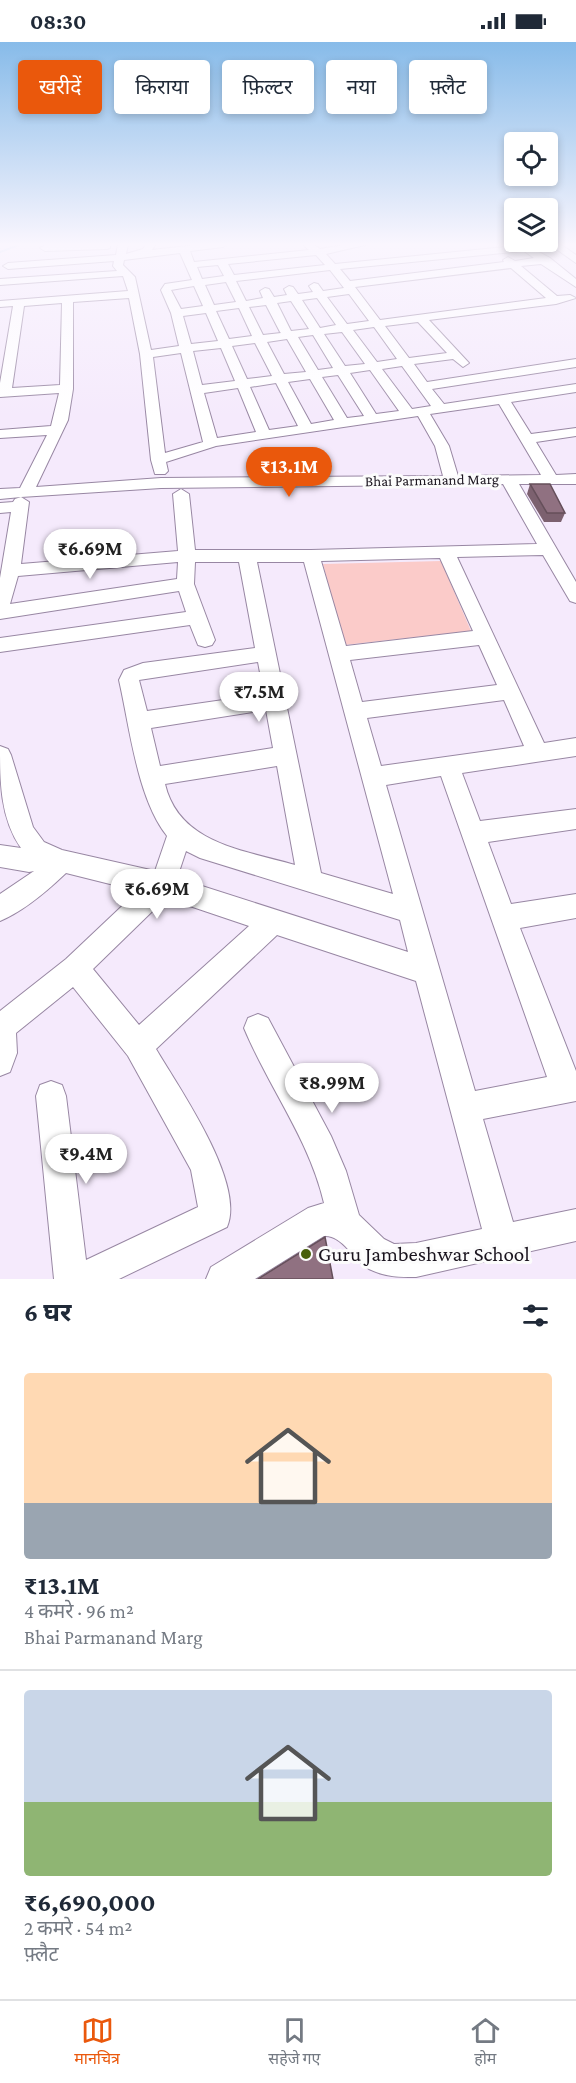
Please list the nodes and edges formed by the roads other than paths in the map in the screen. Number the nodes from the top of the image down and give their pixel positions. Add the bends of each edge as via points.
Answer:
1 (271, 301) edge
2 (35, 302) edge
3 (68, 302) edge
4 (135, 302) edge
5 (172, 302) edge
6 (207, 302) edge
7 (264, 302) edge
8 (297, 302) edge
9 (326, 302) edge
10 (359, 302) edge
11 (540, 302) edge
12 (19, 303) junction
13 (0, 304) edge
14 (243, 304) junction
15 (210, 308) junction
16 (177, 313) junction
17 (438, 314) junction
18 (422, 318) junction
19 (375, 322) junction
20 (343, 326) junction
21 (314, 330) junction
22 (288, 333) junction
23 (15, 334) junction
24 (0, 335) edge
25 (258, 337) junction
26 (224, 341) junction
27 (185, 346) junction
28 (146, 354) junction
29 (456, 355) junction
30 (406, 363) junction
31 (576, 363) edge
32 (558, 366) junction
33 (374, 367) junction
34 (524, 371) junction
35 (342, 372) junction
36 (315, 376) junction
37 (492, 376) junction
38 (477, 378) junction
39 (282, 380) junction
40 (458, 381) junction
41 (576, 382) edge
42 (244, 384) junction
43 (424, 386) junction
44 (576, 388) edge
45 (66, 389) junction
46 (198, 390) junction
47 (2, 393) edge
48 (545, 393) junction
49 (507, 398) junction
50 (475, 403) junction
51 (440, 408) junction
52 (414, 411) junction
53 (372, 418) junction
54 (342, 422) junction
55 (306, 427) junction
56 (57, 430) junction
57 (576, 432) edge
58 (0, 434) edge
59 (264, 434) junction
60 (527, 439) junction
61 (211, 443) junction
62 (158, 460) junction
63 (576, 478) edge
64 (551, 479) junction
65 (452, 480) junction
66 (0, 481) edge
67 (509, 483) junction
68 (576, 485) edge
69 (162, 489) junction
70 (0, 494) edge
71 (181, 494) junction
72 (24, 495) junction
73 (0, 503) edge
74 (0, 508) edge
75 (549, 549) junction
76 (446, 552) junction
77 (187, 556) junction
78 (247, 556) junction
79 (311, 556) junction
80 (11, 570) junction
81 (185, 584) junction
82 (576, 597) edge
83 (0, 607) edge
84 (0, 612) edge
85 (197, 617) junction
86 (485, 637) junction
87 (205, 640) dead end
88 (0, 645) edge
89 (264, 654) junction
90 (339, 654) junction
91 (510, 691) junction
92 (274, 700) junction
93 (355, 711) junction
94 (138, 721) junction
95 (576, 747) edge
96 (538, 752) junction
97 (0, 755) edge
98 (284, 756) junction
99 (448, 766) junction
100 (151, 777) junction
101 (373, 777) junction
102 (576, 819) edge
103 (473, 833) junction
104 (180, 834) junction
105 (0, 856) edge
106 (54, 858) junction
107 (310, 882) junction
108 (162, 885) junction
109 (576, 906) edge
110 (0, 909) edge
111 (410, 911) junction
112 (504, 918) junction
113 (272, 922) junction
114 (75, 968) junction
115 (428, 971) junction
116 (258, 1028) dead end
117 (138, 1046) junction
118 (0, 1062) edge
119 (571, 1087) edge
120 (51, 1096) dead end
121 (465, 1108) junction
122 (345, 1223) junction
123 (576, 1225) edge
124 (502, 1241) junction
125 (71, 1279) edge
126 (82, 1279) edge
127 (223, 1279) edge

1 - 22 street
2 - 12 street
3 - 45 street
4 - 28 street
5 - 16 street
6 - 15 street
7 - 14 street
8 - 21 street
9 - 20 street
10 - 19 street
11 - 17 street
12 - 13 street
12 - 23 street
14 - 15 street
14 - 25 street
15 - 16 street
15 - 26 street
16 - 27 street
17 - 18 street
17 - 19 street
18 - 19 street
18 - 29 street
19 - 20 street
19 - 30 street
20 - 21 street
20 - 33 street
21 - 22 street
21 - 35 street
22 - 25 street
22 - 36 street
23 - 24 street
23 - 47 street
25 - 26 street
25 - 39 street
26 - 27 street
26 - 42 street
27 - 28 street
27 - 46 street
28 - 62 street
29 - 30 street
29 - 38 street
30 - 33 street
30 - 43 street
31 - 32 street
32 - 34 street
32 - 41 street
33 - 35 street
33 - 52 street
34 - 37 street
34 - 48 street
35 - 36 street
35 - 53 street
36 - 39 street
36 - 54 street
37 - 38 street
37 - 49 street
38 - 40 street
39 - 42 street
39 - 55 street
40 - 43 street
40 - 50 street
42 - 46 street
42 - 59 street
43 - 51 street
44 - 48 street
45 - 47 street
45 - 56 street
46 - 61 street
48 - 49 street
49 - 50 street
49 - 60 street
50 - 51 street
51 - 52 street
52 - 53 street
52 - 65 street via 442,446
53 - 54 street
54 - 55 street
55 - 59 street
56 - 58 street
56 - 72 street
57 - 60 street
59 - 61 street
60 - 64 street
61 - 62 street
62 - 69 street
63 - 64 street, Bhai Parmanand Marg
64 - 67 street, Bhai Parmanand Marg
65 - 67 street, Bhai Parmanand Marg
65 - 69 street, Bhai Parmanand Marg
66 - 72 street
67 - 68 street, Bhai Parmanand Marg
67 - 71 street, Bhai Parmanand Marg
67 - 75 street
69 - 71 street, Bhai Parmanand Marg
69 - 72 street, Bhai Parmanand Marg
70 - 72 street, Bhai Parmanand Marg
71 - 77 street
72 - 73 street, Bhai Parmanand Marg
72 - 74 street
72 - 80 street
75 - 76 street
75 - 82 street
76 - 79 street
76 - 86 street
77 - 78 street
77 - 80 street
77 - 81 street
78 - 79 street
78 - 89 street
79 - 90 street
80 - 83 street
81 - 84 street
81 - 85 street
85 - 87 street
85 - 88 street
86 - 90 street
86 - 91 street
89 - 92 street
89 - 94 street via 136,672 129,680
90 - 93 street
91 - 93 street
91 - 96 street
92 - 94 street
92 - 98 street
93 - 101 street
94 - 100 street
95 - 96 street
96 - 99 street
97 - 106 street via 23,832 36,850
98 - 100 street
98 - 107 street
99 - 101 street
99 - 103 street
100 - 104 street via 166,817
101 - 111 street
102 - 103 street
103 - 112 street
104 - 107 street via 200,847
104 - 108 street
105 - 106 street via 29,861
106 - 108 street
106 - 110 street via 40,881
107 - 111 street
108 - 113 street
108 - 114 street
109 - 112 street
111 - 115 street
112 - 119 street
113 - 115 street
113 - 117 street
114 - 117 street
114 - 118 street via 7,1022 1,1031
115 - 121 street
116 - 122 street via 319,1141 331,1168
117 - 126 street via 206,1166 216,1216
119 - 121 street
120 - 125 street
121 - 124 street
122 - 124 street via 371,1251 390,1260 416,1260
122 - 127 street via 330,1218 320,1220
123 - 124 street

